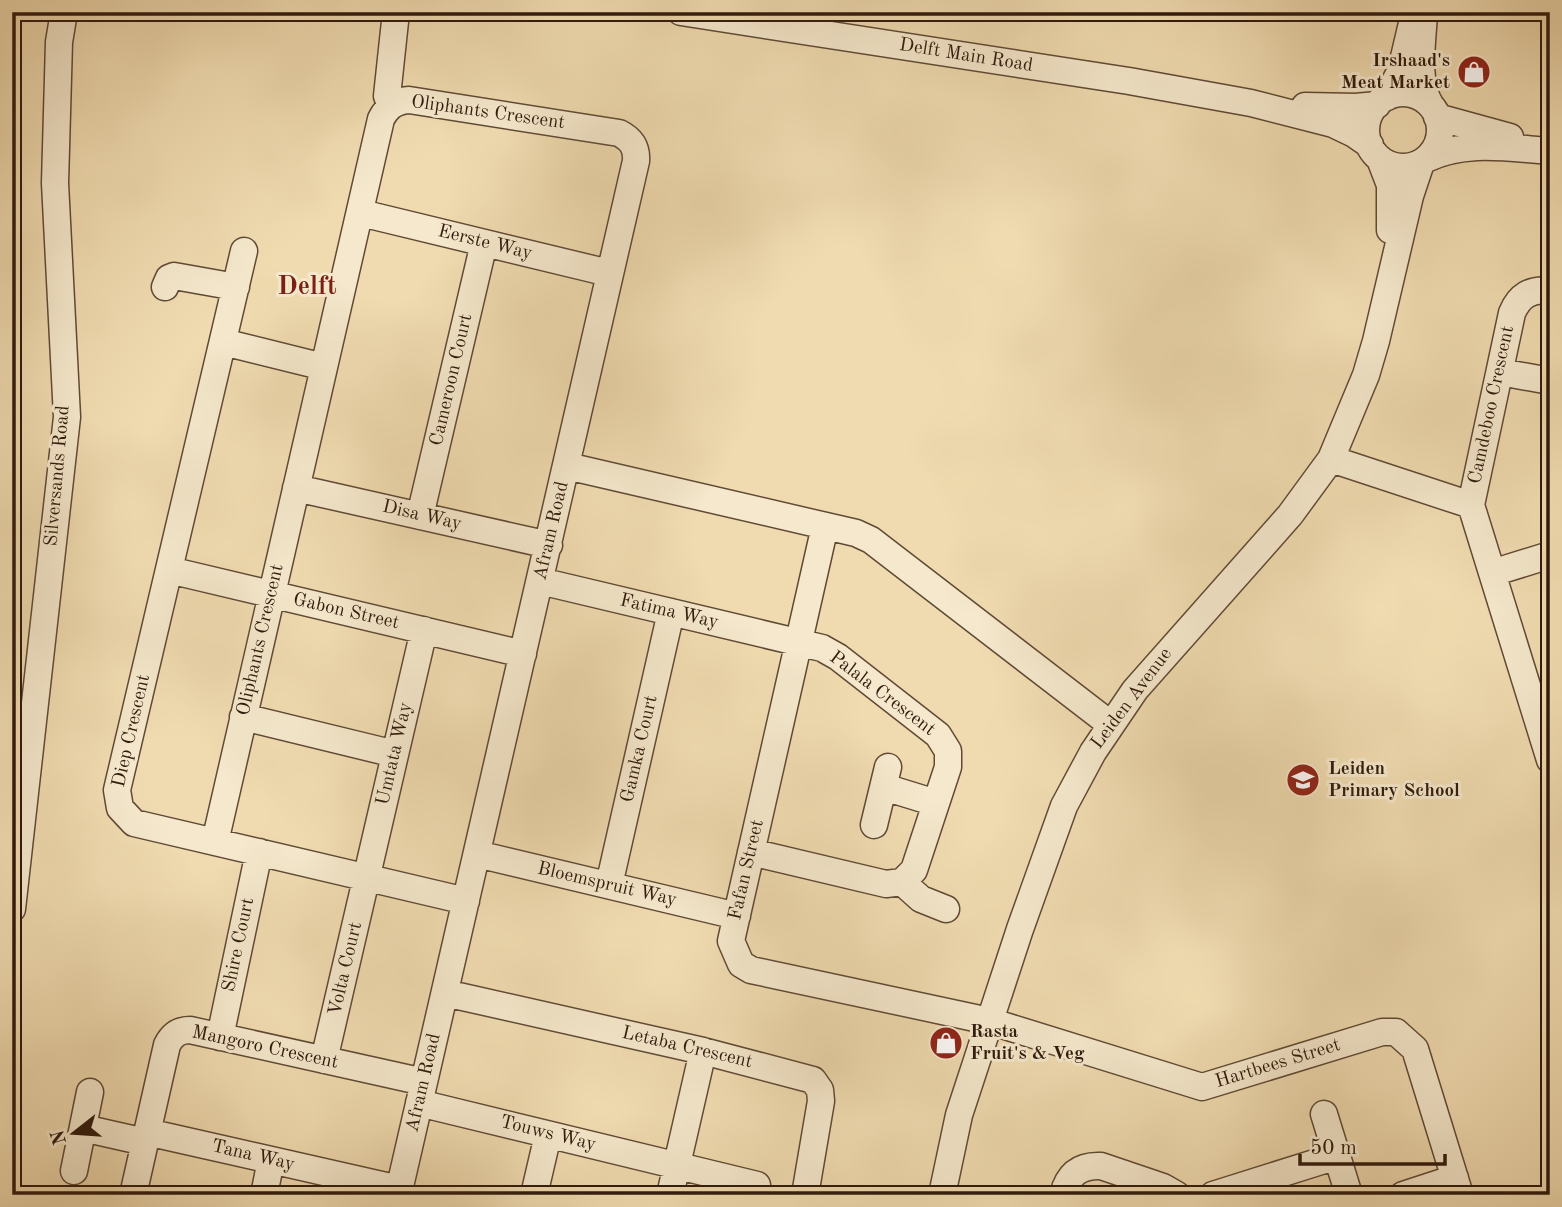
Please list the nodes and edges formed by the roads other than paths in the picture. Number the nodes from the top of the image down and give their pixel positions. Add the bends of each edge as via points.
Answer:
1 (54, 12) edge
2 (64, 12) edge
3 (396, 12) edge
4 (681, 12) edge
5 (1415, 12) edge
6 (1424, 12) edge
7 (59, 42) junction
8 (1382, 101) junction
9 (1251, 103) junction
10 (391, 106) junction
11 (1434, 111) junction
12 (1550, 149) edge
13 (1375, 152) junction
14 (1424, 161) junction
15 (361, 214) junction
16 (484, 243) junction
17 (244, 251) dead end
18 (609, 273) junction
19 (165, 287) dead end
20 (236, 287) junction
21 (1387, 288) junction
22 (1550, 291) edge
23 (223, 342) junction
24 (324, 367) junction
25 (1500, 372) junction
26 (1550, 382) edge
27 (1331, 459) junction
28 (567, 466) junction
29 (296, 488) junction
30 (1471, 505) junction
31 (420, 516) junction
32 (825, 526) junction
33 (549, 545) junction
34 (1550, 555) edge
35 (169, 570) junction
36 (1492, 573) junction
37 (540, 581) junction
38 (272, 594) junction
39 (671, 612) junction
40 (424, 631) junction
41 (799, 642) junction
42 (523, 654) junction
43 (243, 717) junction
44 (1110, 724) junction
45 (395, 754) junction
46 (1550, 760) edge
47 (936, 803) junction
48 (874, 825) dead end
49 (215, 842) junction
50 (259, 852) junction
51 (751, 852) junction
52 (477, 854) junction
53 (367, 878) junction
54 (902, 882) junction
55 (609, 886) junction
56 (466, 901) junction
57 (946, 908) dead end
58 (12, 909) edge
59 (737, 916) junction
60 (445, 993) junction
61 (989, 1021) junction
62 (220, 1037) junction
63 (703, 1051) junction
64 (324, 1060) junction
65 (90, 1092) dead end
66 (422, 1093) junction
67 (1324, 1114) dead end
68 (83, 1128) junction
69 (548, 1135) junction
70 (146, 1137) junction
71 (1337, 1156) junction
72 (271, 1160) junction
73 (676, 1166) junction
74 (74, 1171) dead end
75 (757, 1185) dead end
76 (1457, 1186) edge
77 (398, 1192) edge
78 (133, 1195) edge
79 (264, 1195) edge
80 (534, 1195) edge
81 (670, 1195) edge
82 (804, 1195) edge
83 (942, 1195) edge
84 (1063, 1195) edge
85 (1177, 1195) edge
86 (1213, 1195) edge
87 (1349, 1195) edge
88 (1403, 1195) edge

1 - 7 street, Silversands Road
2 - 7 street, Silversands Road
3 - 10 street via 387,96
4 - 9 street, Delft Main Road
5 - 8 street via 1401,70
6 - 11 street via 1423,83
7 - 58 street, Silversands Road via 55,183 66,417
8 - 9 street, Delft Main Road via 1327,107
8 - 11 street via 1411,94
8 - 13 street via 1368,120
9 - 13 street, Delft Main Road via 1333,124
10 - 15 street, Oliphants Crescent via 382,119
10 - 18 street, Oliphants Crescent via 409,100 627,137 636,161
11 - 12 street
11 - 14 street via 1440,126 1437,144
12 - 14 street via 1460,148
13 - 14 street via 1400,167
13 - 21 street, Leiden Avenue via 1388,175 1391,196
14 - 21 street, Leiden Avenue via 1413,183
15 - 16 street, Eerste Way
15 - 24 street, Oliphants Crescent
16 - 18 street, Eerste Way
16 - 31 street, Cameroon Court
17 - 20 street, Diep Crescent
18 - 28 street, Oliphants Crescent
19 - 20 street via 174,276
20 - 23 street, Diep Crescent
21 - 27 street, Leiden Avenue via 1366,375
22 - 25 street, Camdeboo Crescent via 1526,294 1515,305
23 - 24 street
23 - 35 street, Diep Crescent
24 - 29 street, Oliphants Crescent
25 - 26 street
25 - 30 street, Camdeboo Crescent
27 - 30 street, Camdeboo Crescent
27 - 44 street, Leiden Avenue via 1290,515 1179,638
28 - 32 street, Afram Road
28 - 33 street, Afram Road
29 - 31 street, Disa Way
29 - 38 street, Oliphants Crescent
30 - 36 street, Camdeboo Crescent
31 - 33 street, Disa Way
32 - 41 street, Fafan Street
32 - 44 street, Afram Road via 872,540
33 - 37 street, Afram Road
34 - 36 street
35 - 38 street, Gabon Street
35 - 49 street, Diep Crescent via 117,799 123,814 134,823
36 - 46 street, Camdeboo Crescent
37 - 39 street, Fatima Way
37 - 42 street, Afram Road
38 - 40 street, Gabon Street
38 - 43 street, Oliphants Crescent
39 - 41 street, Fatima Way
39 - 55 street, Gamka Court
40 - 42 street, Gabon Street
40 - 45 street, Umtata Way
41 - 47 street, Palala Crescent via 838,657 938,735 948,751 948,767
41 - 51 street, Fafan Street
42 - 52 street, Afram Road
43 - 45 street
43 - 49 street, Oliphants Crescent
44 - 61 street, Leiden Avenue via 1056,826
45 - 53 street, Umtata Way
47 - 48 street via 886,777
47 - 54 street, Palala Crescent via 914,870
49 - 50 street, Diep Crescent
50 - 53 street, Diep Crescent
50 - 62 street, Shire Court
51 - 54 street via 886,884
51 - 59 street, Fafan Street
52 - 55 street, Bloemspruit Way
52 - 56 street, Afram Road
53 - 56 street, Diep Crescent
53 - 64 street, Volta Court
54 - 57 street via 921,899
55 - 59 street, Bloemspruit Way
56 - 60 street, Afram Road
59 - 61 street, Fafan Street via 731,941 741,964 751,970
60 - 63 street, Letaba Crescent
60 - 66 street, Afram Road
61 - 76 street, Hartbees Street via 1202,1087 1382,1032 1396,1032 1415,1049
61 - 83 street, Leiden Avenue via 959,1115
62 - 64 street, Mangoro Crescent
62 - 70 street, Mangoro Crescent via 185,1030 170,1039
63 - 73 street
63 - 82 street, Letaba Crescent via 806,1076 818,1085 821,1101
64 - 66 street, Mangoro Crescent
65 - 68 street
66 - 69 street, Touws Way
66 - 77 street, Afram Road
67 - 71 street
68 - 70 street
68 - 74 street
69 - 73 street, Touws Way
69 - 80 street
70 - 72 street, Tana Way
70 - 78 street, Mangoro Crescent
71 - 86 street
71 - 87 street
72 - 77 street, Tana Way
72 - 79 street
73 - 75 street, Touws Way
73 - 81 street
76 - 88 street
84 - 85 street via 1071,1175 1101,1166

